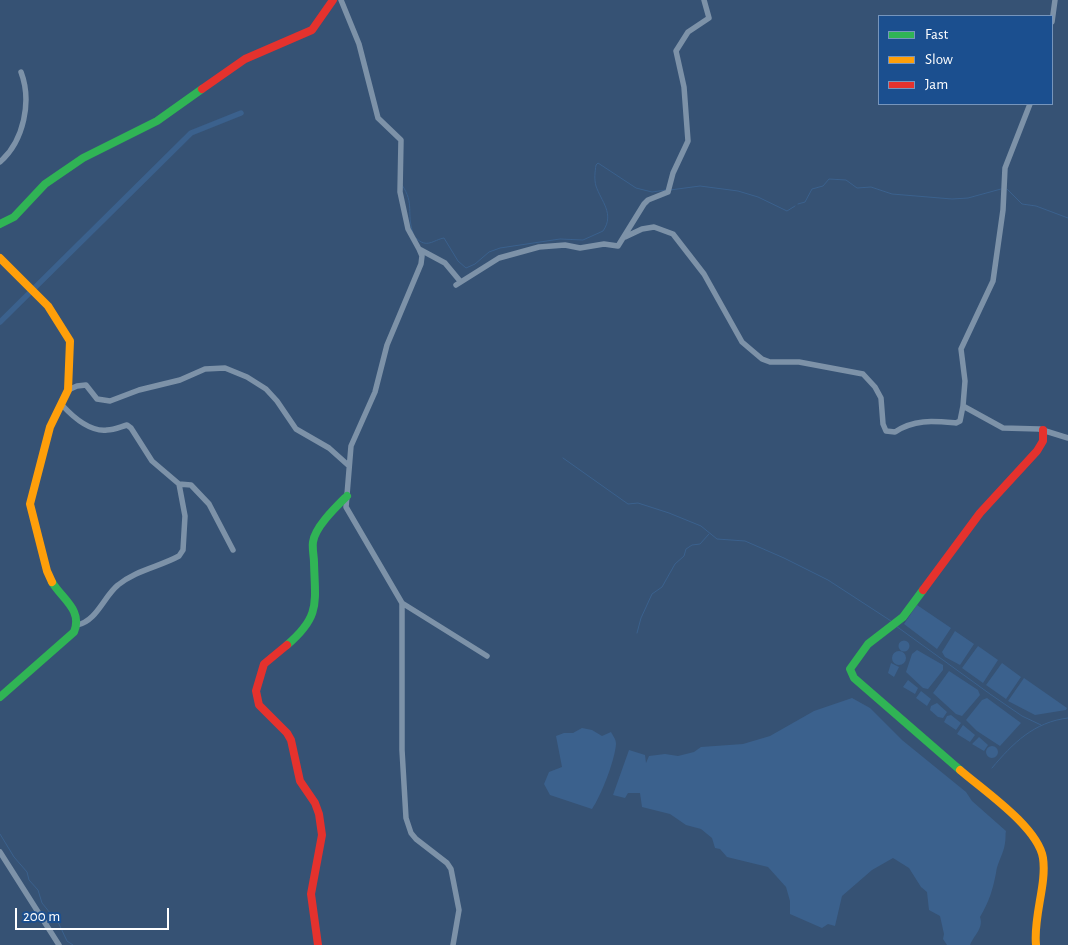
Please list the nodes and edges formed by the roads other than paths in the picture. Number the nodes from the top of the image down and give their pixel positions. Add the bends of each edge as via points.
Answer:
1 (333, 0) edge
2 (341, 0) edge
3 (704, 0) edge
4 (1055, 0) edge
5 (1053, 15) edge
6 (21, 72) dead end
7 (1030, 105) edge
8 (0, 162) edge
9 (0, 224) edge
10 (625, 237) junction
11 (419, 249) junction
12 (0, 258) edge
13 (68, 390) junction
14 (62, 405) junction
15 (963, 406) junction
16 (1043, 430) junction
17 (1068, 438) edge
18 (348, 465) junction
19 (179, 484) junction
20 (347, 496) junction
21 (233, 550) dead end
22 (402, 603) junction
23 (77, 625) junction
24 (487, 656) dead end
25 (0, 697) edge
26 (0, 852) edge
27 (59, 945) edge
28 (318, 945) edge
29 (452, 945) edge
30 (1036, 945) edge

1 - 9 street via 312,30 245,59 157,121 72,165 40,189 14,217
2 - 11 street via 359,44 378,118 401,140 400,192 408,229
3 - 10 street via 709,18 688,32 676,52 684,86 688,144 673,173 668,192 644,204
4 - 5 street
6 - 8 street via 26,84 26,99 20,131 14,147
7 - 15 street via 1005,168 993,281 961,349
10 - 11 street via 618,246 604,244 580,248 559,245 517,252 499,258 458,283 445,264
10 - 15 street via 654,227 673,234 704,274 742,342 762,359 863,374 881,398 883,424 890,433 916,422 956,424
11 - 18 street via 421,264 387,346 374,392 350,446
12 - 13 street via 48,306 70,340
13 - 14 street
13 - 18 street via 86,386 97,399 110,401 205,369 225,368 266,389 296,430 328,448
14 - 19 street via 78,420 98,430 127,425 152,461
14 - 23 street via 50,426 30,504 47,571 54,585 73,607
15 - 16 street via 1003,428
16 - 17 street
16 - 30 street via 1043,441 1037,451 980,513 903,617 868,644 850,670 854,678 1021,823 1037,841 1043,858 1034,929
18 - 20 street
19 - 21 street via 191,484 204,497
19 - 23 street via 185,516 181,553 129,577 92,615
20 - 22 street via 346,507
20 - 28 street via 328,515 313,541 315,598 311,620 302,632 264,664 256,691 259,705 291,740 300,781 319,814 322,835 311,894
22 - 24 street
22 - 29 street via 402,750 406,818 416,839 451,869 459,910
23 - 25 street via 58,647
26 - 27 street

